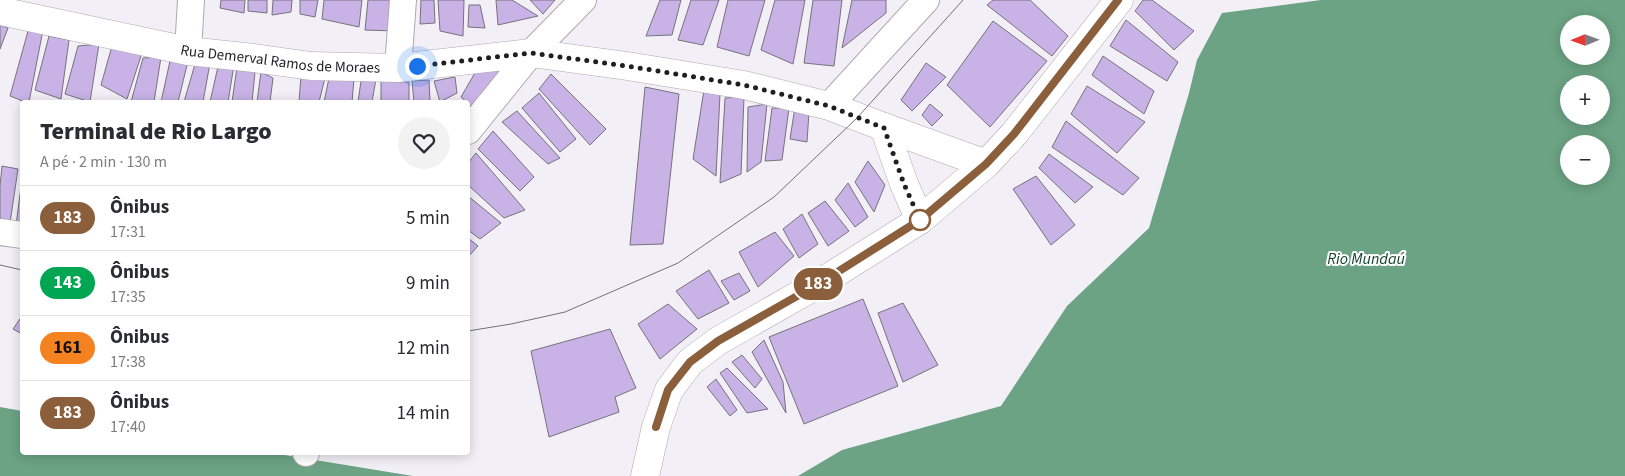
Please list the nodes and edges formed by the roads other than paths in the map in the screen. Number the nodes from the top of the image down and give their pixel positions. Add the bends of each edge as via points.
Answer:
1 (191, 0) edge
2 (403, 0) edge
3 (583, 0) edge
4 (926, 0) edge
5 (1118, 0) edge
6 (0, 11) edge
7 (188, 51) junction
8 (531, 53) junction
9 (398, 68) junction
10 (829, 106) junction
11 (884, 128) junction
12 (470, 129) edge
13 (986, 164) junction
14 (920, 220) junction
15 (0, 232) edge
16 (20, 235) edge
17 (645, 476) edge

1 - 7 street
2 - 9 street
3 - 8 street
4 - 10 street
5 - 13 street via 1014,134
6 - 7 street, Rua Demerval Ramos de Moraes
7 - 9 street, Rua Demerval Ramos de Moraes via 311,66
8 - 9 street, Rua Demerval Ramos de Moraes
8 - 10 street, Rua Demerval Ramos de Moraes via 744,85
8 - 12 street
10 - 11 street, Rua Demerval Ramos de Moraes
11 - 13 street, Rua Demerval Ramos de Moraes
11 - 14 street
13 - 14 street
14 - 17 street via 820,283 718,341 690,362 668,390
15 - 16 street

